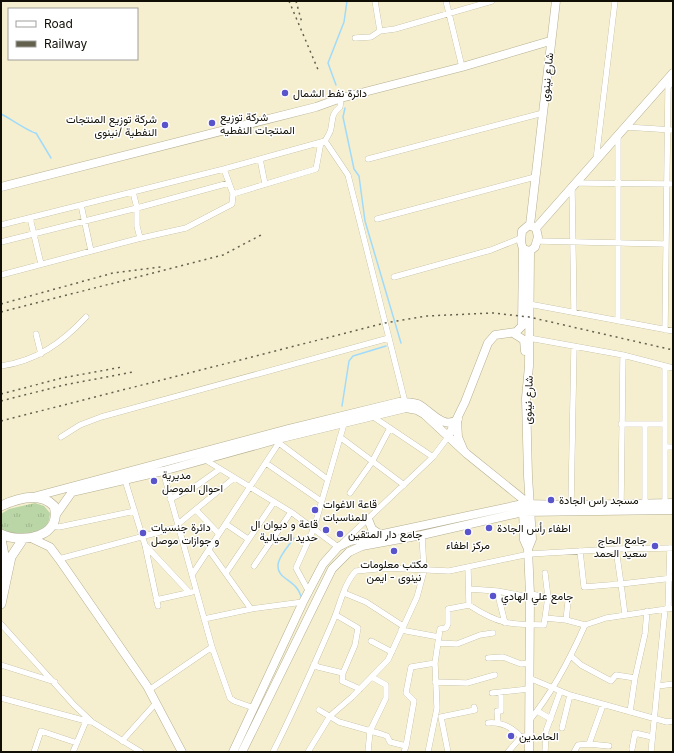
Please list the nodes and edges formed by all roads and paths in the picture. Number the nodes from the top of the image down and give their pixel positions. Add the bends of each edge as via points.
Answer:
1 (374, 1) edge
2 (446, 1) edge
3 (492, 1) edge
4 (556, 1) edge
5 (615, 1) edge
6 (449, 14) junction
7 (380, 31) junction
8 (355, 38) dead end
9 (550, 41) junction
10 (462, 67) junction
11 (673, 73) edge
12 (673, 79) edge
13 (341, 98) junction
14 (543, 113) junction
15 (625, 127) junction
16 (670, 130) edge
17 (618, 135) junction
18 (323, 141) junction
19 (260, 159) junction
20 (368, 159) dead end
21 (596, 160) junction
22 (224, 169) junction
23 (536, 177) junction
24 (229, 183) junction
25 (265, 184) junction
26 (619, 184) junction
27 (666, 184) junction
28 (673, 184) edge
29 (574, 185) junction
30 (1, 187) edge
31 (133, 192) junction
32 (233, 194) junction
33 (80, 205) junction
34 (137, 208) junction
35 (30, 218) junction
36 (377, 219) dead end
37 (84, 220) junction
38 (1, 225) edge
39 (533, 227) junction
40 (33, 233) junction
41 (140, 238) junction
42 (521, 238) junction
43 (538, 241) junction
44 (1, 242) edge
45 (574, 243) junction
46 (620, 244) junction
47 (665, 244) junction
48 (526, 250) junction
49 (91, 251) junction
50 (41, 264) junction
51 (1, 275) edge
52 (394, 277) dead end
53 (529, 304) junction
54 (574, 312) junction
55 (86, 318) dead end
56 (618, 320) junction
57 (665, 330) junction
58 (673, 331) edge
59 (513, 333) junction
60 (36, 334) dead end
61 (389, 338) junction
62 (529, 338) junction
63 (574, 347) junction
64 (41, 354) junction
65 (622, 355) junction
66 (1, 366) edge
67 (664, 366) junction
68 (673, 368) edge
69 (528, 373) junction
70 (405, 402) junction
71 (418, 407) junction
72 (372, 416) junction
73 (458, 419) junction
74 (344, 424) junction
75 (621, 424) junction
76 (645, 424) junction
77 (665, 424) junction
78 (390, 428) junction
79 (288, 429) junction
80 (61, 437) dead end
81 (448, 437) junction
82 (340, 438) junction
83 (280, 441) junction
84 (665, 447) junction
85 (673, 447) edge
86 (467, 454) junction
87 (433, 457) junction
88 (204, 459) junction
89 (372, 462) junction
90 (266, 463) junction
91 (220, 469) junction
92 (163, 471) junction
93 (234, 478) junction
94 (327, 479) junction
95 (125, 480) junction
96 (404, 485) junction
97 (250, 487) junction
98 (350, 492) dead end
99 (33, 497) junction
100 (170, 498) junction
101 (274, 502) junction
102 (321, 502) junction
103 (645, 503) junction
104 (669, 503) edge
105 (621, 504) junction
106 (571, 505) junction
107 (1, 506) edge
108 (526, 508) junction
109 (196, 510) junction
110 (673, 510) edge
111 (135, 511) junction
112 (291, 512) junction
113 (508, 515) junction
114 (55, 516) junction
115 (368, 519) junction
116 (472, 519) junction
117 (226, 524) junction
118 (178, 526) junction
119 (50, 527) junction
120 (314, 528) junction
121 (523, 529) junction
122 (1, 534) edge
123 (219, 534) junction
124 (381, 535) junction
125 (422, 536) junction
126 (141, 537) junction
127 (1, 539) edge
128 (27, 539) junction
129 (248, 539) junction
130 (145, 545) junction
131 (50, 546) junction
132 (338, 547) junction
133 (671, 548) edge
134 (616, 549) junction
135 (210, 550) junction
136 (580, 551) junction
137 (528, 552) junction
138 (59, 559) junction
139 (254, 566) dead end
140 (468, 568) junction
141 (424, 571) junction
142 (1, 572) edge
143 (226, 573) junction
144 (545, 573) dead end
145 (192, 575) junction
146 (671, 579) edge
147 (621, 584) junction
148 (469, 589) junction
149 (497, 591) junction
150 (189, 592) junction
151 (309, 592) junction
152 (196, 593) junction
153 (344, 593) junction
154 (530, 596) junction
155 (548, 597) junction
156 (156, 600) junction
157 (303, 602) junction
158 (568, 602) dead end
159 (1, 604) edge
160 (469, 605) junction
161 (158, 606) dead end
162 (669, 608) edge
163 (251, 609) junction
164 (647, 612) junction
165 (336, 615) junction
166 (625, 615) junction
167 (545, 618) junction
168 (204, 619) junction
169 (566, 620) junction
170 (505, 623) junction
171 (1, 624) edge
172 (530, 625) junction
173 (584, 625) junction
174 (402, 628) junction
175 (493, 633) dead end
176 (439, 637) junction
177 (371, 641) dead end
178 (439, 643) junction
179 (212, 647) junction
180 (392, 652) junction
181 (570, 656) junction
182 (488, 658) dead end
183 (435, 663) junction
184 (529, 663) junction
185 (314, 664) junction
186 (1, 665) edge
187 (343, 673) junction
188 (494, 675) dead end
189 (372, 677) junction
190 (529, 678) junction
191 (636, 678) junction
192 (55, 682) junction
193 (435, 682) junction
194 (673, 684) edge
195 (658, 686) junction
196 (360, 689) junction
197 (529, 689) junction
198 (553, 689) junction
199 (149, 690) junction
200 (501, 692) junction
201 (560, 692) junction
202 (492, 693) dead end
203 (570, 695) junction
204 (1, 698) edge
205 (156, 703) junction
206 (603, 705) junction
207 (474, 707) dead end
208 (254, 708) junction
209 (319, 710) dead end
210 (537, 711) junction
211 (630, 712) junction
212 (330, 716) junction
213 (654, 718) junction
214 (551, 719) junction
215 (86, 721) junction
216 (529, 721) junction
217 (673, 721) edge
218 (92, 722) junction
219 (498, 722) junction
220 (488, 723) dead end
221 (562, 728) dead end
222 (370, 730) junction
223 (525, 736) junction
224 (652, 737) junction
225 (122, 741) junction
226 (77, 743) junction
227 (589, 744) junction
228 (609, 746) dead end
229 (405, 749) edge
230 (632, 749) dead end
231 (34, 752) edge
232 (73, 752) edge
233 (141, 752) edge
234 (182, 752) edge
235 (233, 752) edge
236 (242, 752) edge
237 (273, 752) edge
238 (308, 752) edge
239 (368, 752) edge
240 (428, 752) edge
241 (448, 752) edge
242 (508, 752) edge
243 (529, 752) edge
244 (545, 752) edge
245 (574, 752) edge
246 (651, 752) edge

1 - 7 street
2 - 6 street
3 - 6 street
4 - 9 main road, شارع نينوى
5 - 21 street
6 - 7 street
6 - 10 street
7 - 8 street via 371,37
9 - 10 main road
9 - 14 main road, شارع نينوى
10 - 13 main road
11 - 15 main road
12 - 16 street via 668,88
13 - 18 street via 340,107 331,118 331,129
13 - 30 main road via 316,107
14 - 20 street
14 - 23 main road, شارع نينوى
15 - 16 street
15 - 17 main road
16 - 27 street
17 - 21 main road
17 - 26 street
18 - 19 street
18 - 25 street via 316,169
18 - 61 street via 348,175
19 - 22 street
19 - 25 street
21 - 29 main road
22 - 24 street
22 - 31 street
23 - 36 street
23 - 39 main road, شارع نينوى
24 - 32 street
24 - 34 street
25 - 32 street
26 - 27 street
26 - 29 street
26 - 46 street
27 - 28 street
27 - 47 street
29 - 39 main road
29 - 45 street
31 - 33 street
31 - 34 street
32 - 41 street via 230,206 186,228
33 - 35 street
33 - 37 street
34 - 37 street
34 - 41 street
35 - 38 street
35 - 40 street
37 - 40 street
37 - 49 street
39 - 42 main road via 523,229
39 - 43 main road
40 - 44 street
40 - 50 street
41 - 49 street
42 - 48 main road
42 - 52 street via 491,250
43 - 45 street
43 - 48 main road via 536,247
45 - 46 street
45 - 54 street
46 - 47 street
46 - 56 street
47 - 57 street
48 - 53 main road, شارع نينوى
48 - 59 main road via 523,323
49 - 50 street
50 - 51 street
53 - 54 street
53 - 62 main road, شارع نينوى
54 - 56 street
55 - 64 street via 59,343
56 - 57 street
57 - 58 street
59 - 69 main road via 525,343
59 - 73 main road via 495,335 488,342
60 - 64 street
61 - 70 street
61 - 80 street via 101,417 80,425
62 - 63 street
62 - 69 main road, شارع نينوى
63 - 65 street
63 - 106 street
64 - 66 street via 25,361
65 - 67 street
65 - 75 street
67 - 68 street
67 - 77 street
69 - 108 main road, شارع نينوى
70 - 71 main road
70 - 79 main road
71 - 72 main road via 402,408
71 - 73 main road via 443,422 449,423
71 - 81 main road
72 - 74 main road
72 - 78 street
73 - 81 main road
73 - 86 main road via 458,438
74 - 82 street
74 - 83 main road
75 - 76 street
75 - 105 street
76 - 77 street
76 - 103 street
77 - 84 street
78 - 87 street
78 - 89 street
79 - 83 street
79 - 99 main road
81 - 86 main road
81 - 87 street
82 - 89 street
82 - 94 street
83 - 88 main road
83 - 90 street
83 - 94 street
84 - 85 street
84 - 104 street
86 - 108 main road
87 - 96 street
88 - 91 street
88 - 92 main road
89 - 96 street
89 - 98 street
90 - 97 street
90 - 102 street
91 - 93 street
91 - 100 street via 196,486
92 - 95 main road
92 - 100 street
93 - 97 street
93 - 109 street
94 - 102 street
95 - 111 street
95 - 114 main road via 72,492
96 - 115 street
97 - 101 street
97 - 117 street
99 - 107 main road
99 - 114 main road via 50,502 54,506
100 - 118 street
101 - 112 street
101 - 129 street
102 - 120 street
103 - 104 main road
103 - 105 main road
105 - 106 main road
106 - 108 main road
108 - 110 main road
108 - 113 main road
108 - 116 main road
108 - 121 main road, شارع نينوى
108 - 137 main road, شارع نينوى via 532,539
109 - 118 street
109 - 123 street
111 - 119 street
111 - 126 street
112 - 120 street
112 - 139 street
113 - 116 main road
113 - 121 main road via 516,519
114 - 119 main road
115 - 124 main road via 372,529
115 - 132 street
116 - 124 main road
116 - 125 main road
117 - 123 street
117 - 129 street
118 - 126 street
118 - 145 street
119 - 128 main road via 42,534
119 - 131 main road
120 - 132 street
120 - 151 street via 296,568
121 - 137 main road, شارع نينوى
122 - 128 main road via 14,540
123 - 135 street
124 - 132 main road
125 - 141 street
125 - 236 main road via 362,546 349,552 332,569
126 - 130 street
126 - 138 street
127 - 142 main road via 4,555
128 - 131 main road
128 - 159 main road via 16,547 11,557
129 - 143 street
130 - 150 street
130 - 156 street
131 - 138 main road
132 - 151 main road via 323,564
133 - 134 street
133 - 146 street
134 - 136 street
134 - 147 street
135 - 143 street
135 - 145 street
136 - 137 street
136 - 147 street via 584,587
137 - 140 street
137 - 154 main road, شارع نينوى
138 - 199 main road
140 - 141 street
140 - 148 street
141 - 153 street via 387,568 356,571
141 - 174 street via 418,597
143 - 163 street
144 - 155 street
145 - 152 street
146 - 147 street
146 - 162 street
147 - 166 street
148 - 149 street
148 - 160 street
149 - 154 street
149 - 170 street
150 - 152 street
150 - 156 street
151 - 157 main road
152 - 168 street
153 - 165 street
153 - 174 street via 366,602
154 - 155 street
154 - 172 main road, شارع نينوى
155 - 167 street
156 - 161 street
157 - 163 street
157 - 208 main road
158 - 169 street
160 - 170 street via 486,616
160 - 176 street via 448,609 448,624 446,628 440,629
162 - 164 street
162 - 195 street
163 - 168 street
164 - 166 street
164 - 191 street
165 - 185 street
165 - 187 street via 358,628 355,645
166 - 173 street
167 - 169 street
167 - 172 street via 544,625
168 - 179 street
169 - 173 street
170 - 172 street
171 - 192 street
172 - 184 main road, شارع نينوى
173 - 181 street
174 - 176 street
174 - 180 street
175 - 178 street via 457,644
176 - 178 street
177 - 180 street
178 - 183 street
179 - 199 street
179 - 208 street via 230,698
180 - 189 street
181 - 191 street via 611,681 616,675
181 - 198 street
182 - 184 street via 502,657 521,664
183 - 193 street
183 - 229 street via 411,667 406,693 414,701
184 - 190 main road, شارع نينوى
185 - 187 street
185 - 237 street
186 - 192 street
187 - 196 street via 342,681
188 - 193 street via 467,683
189 - 196 street
189 - 222 street via 386,685 386,698
190 - 197 main road, شارع نينوى
190 - 198 street
191 - 211 street
192 - 218 street
193 - 240 street via 437,708
194 - 195 street
195 - 213 street
196 - 212 street
197 - 200 street
197 - 216 main road, شارع نينوى
198 - 201 street
198 - 210 street
199 - 205 main road
200 - 202 street
200 - 219 street via 501,708 497,711
201 - 203 street
201 - 214 street
203 - 206 street
203 - 221 street
204 - 215 street
205 - 225 street
205 - 234 main road
206 - 211 street
206 - 227 street
207 - 241 street via 475,710 441,717
208 - 235 main road
209 - 212 street
210 - 214 street
210 - 216 street
211 - 213 street
212 - 222 street via 339,722
212 - 238 street
213 - 217 street
213 - 224 street
214 - 244 street via 546,731
215 - 218 street
215 - 226 street
216 - 223 main road, شارع نينوى
218 - 225 street
219 - 220 street
219 - 223 street
222 - 229 street via 387,736 390,742
222 - 239 street
223 - 242 street
223 - 243 main road, شارع نينوى
224 - 230 street via 635,733
224 - 246 street
225 - 233 street
226 - 231 street via 41,731
226 - 232 street
227 - 228 street
227 - 245 street via 578,745

